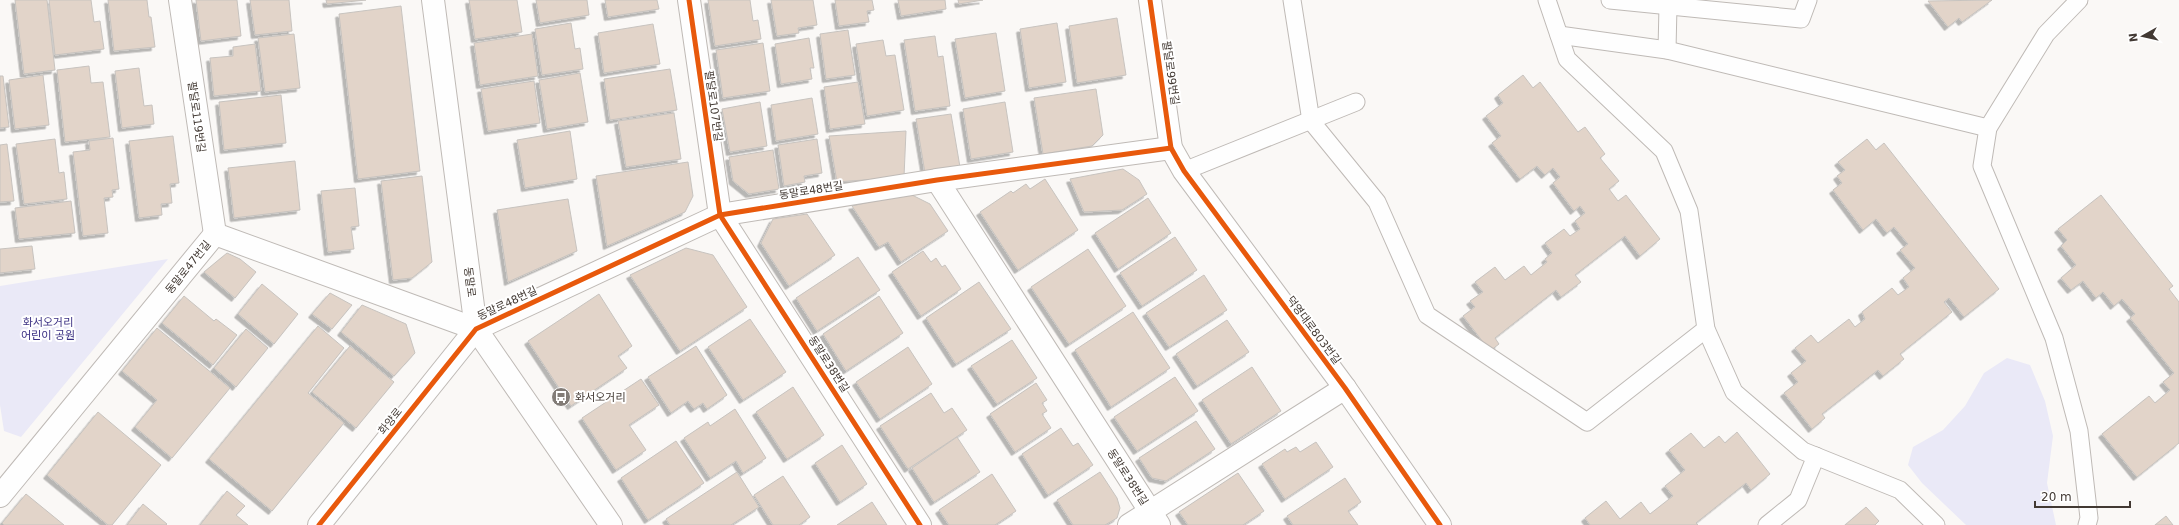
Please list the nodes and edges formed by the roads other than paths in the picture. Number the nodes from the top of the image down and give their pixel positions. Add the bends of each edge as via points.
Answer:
1 (180, 0) edge
2 (433, 0) edge
3 (689, 0) edge
4 (1150, 0) edge
5 (1292, 0) edge
6 (1547, 0) edge
7 (1610, 0) edge
8 (1808, 0) edge
9 (2079, 0) edge
10 (1668, 6) junction
11 (1559, 35) junction
12 (1667, 50) junction
13 (1356, 102) dead end
14 (1311, 121) junction
15 (1988, 128) junction
16 (1171, 148) junction
17 (1184, 171) junction
18 (937, 180) junction
19 (720, 215) junction
20 (215, 234) junction
21 (476, 329) junction
22 (1706, 329) junction
23 (1345, 388) junction
24 (1816, 456) junction
25 (0, 496) edge
26 (1154, 518) edge
27 (319, 525) edge
28 (611, 525) edge
29 (920, 525) edge
30 (1129, 525) edge
31 (1440, 525) edge
32 (1766, 525) edge
33 (1936, 525) edge
34 (2087, 525) edge

1 - 20 street, 팔달로119번길
2 - 21 street, 동말로
3 - 19 street, 팔달로107번길
4 - 16 street, 팔달로99번길
5 - 14 lane
6 - 11 lane
7 - 10 lane
8 - 10 lane via 1800,18
9 - 15 lane via 2046,34
10 - 12 lane
11 - 12 lane
11 - 22 lane via 1567,59 1664,151 1689,211
12 - 15 lane
13 - 14 lane
14 - 17 lane
14 - 22 lane via 1377,202 1427,316 1587,422
15 - 34 lane via 1982,166 2054,338 2079,431 2089,518
16 - 17 street, 덕영대로803번길
16 - 18 street, 동말로48번길
17 - 23 street, 덕영대로803번길
18 - 19 street, 동말로48번길
18 - 26 street, 동말로38번길
19 - 21 street, 동말로48번길
19 - 29 street, 동말로38번길
20 - 21 street, 동말로47번길
20 - 25 street, 동말로47번길
21 - 27 street, 화양로
21 - 28 street, 동말로
22 - 24 lane via 1734,392 1803,451
23 - 26 street, 동말로38번길
23 - 31 street, 덕영대로803번길
24 - 32 lane via 1798,500
24 - 33 lane via 1900,490
26 - 30 street, 동말로38번길

